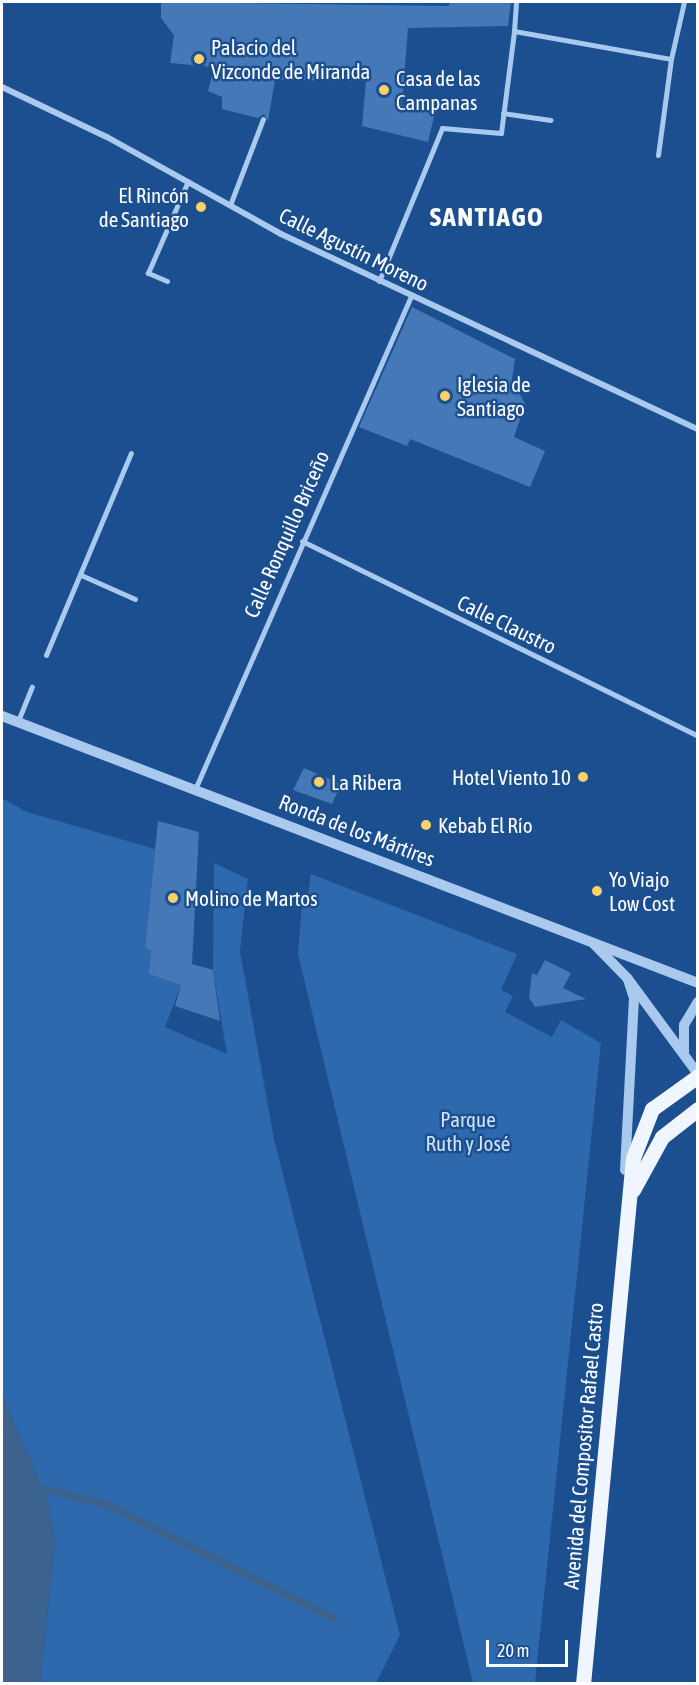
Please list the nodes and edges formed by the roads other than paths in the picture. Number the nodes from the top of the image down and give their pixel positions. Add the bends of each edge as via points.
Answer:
1 (516, 2) edge
2 (684, 2) edge
3 (514, 31) junction
4 (670, 59) junction
5 (2, 87) edge
6 (503, 113) junction
7 (262, 119) dead end
8 (550, 120) dead end
9 (658, 155) dead end
10 (188, 181) junction
11 (230, 205) junction
12 (167, 281) dead end
13 (379, 281) junction
14 (411, 296) junction
15 (698, 429) edge
16 (131, 453) dead end
17 (302, 541) junction
18 (81, 575) junction
19 (135, 599) dead end
20 (46, 654) dead end
21 (32, 687) dead end
22 (2, 716) edge
23 (18, 722) junction
24 (698, 736) edge
25 (196, 787) junction
26 (579, 933) junction
27 (628, 979) junction
28 (698, 983) edge
29 (698, 1002) edge
30 (685, 1056) junction
31 (698, 1075) edge
32 (698, 1109) edge
33 (624, 1213) junction
34 (583, 1683) edge

1 - 3 street
2 - 4 street
3 - 4 street
3 - 6 street
4 - 9 street
5 - 10 street, Calle Agustín Moreno
6 - 8 street
6 - 13 street via 501,133 442,128
7 - 11 street
10 - 11 street, Calle Agustín Moreno
10 - 12 street via 148,273
11 - 13 street, Calle Agustín Moreno
13 - 14 street, Calle Agustín Moreno
14 - 15 street, Calle Agustín Moreno
14 - 17 street, Calle Ronquillo Briceño
16 - 18 street
17 - 24 street, Calle Claustro
17 - 25 street, Calle Ronquillo Briceño
18 - 19 street
18 - 20 street
21 - 23 street
22 - 23 street, Ronda de los Mártires
23 - 25 street, Ronda de los Mártires
25 - 26 street, Ronda de los Mártires
26 - 27 street
26 - 28 street, Ronda de los Mártires
27 - 30 street
27 - 33 street via 633,998
29 - 30 street via 684,1025
30 - 31 street
31 - 33 main road, Avenida del Compositor Rafael Castro via 668,1093 646,1118 633,1158
32 - 33 main road via 656,1146
33 - 34 main road, Avenida del Compositor Rafael Castro

